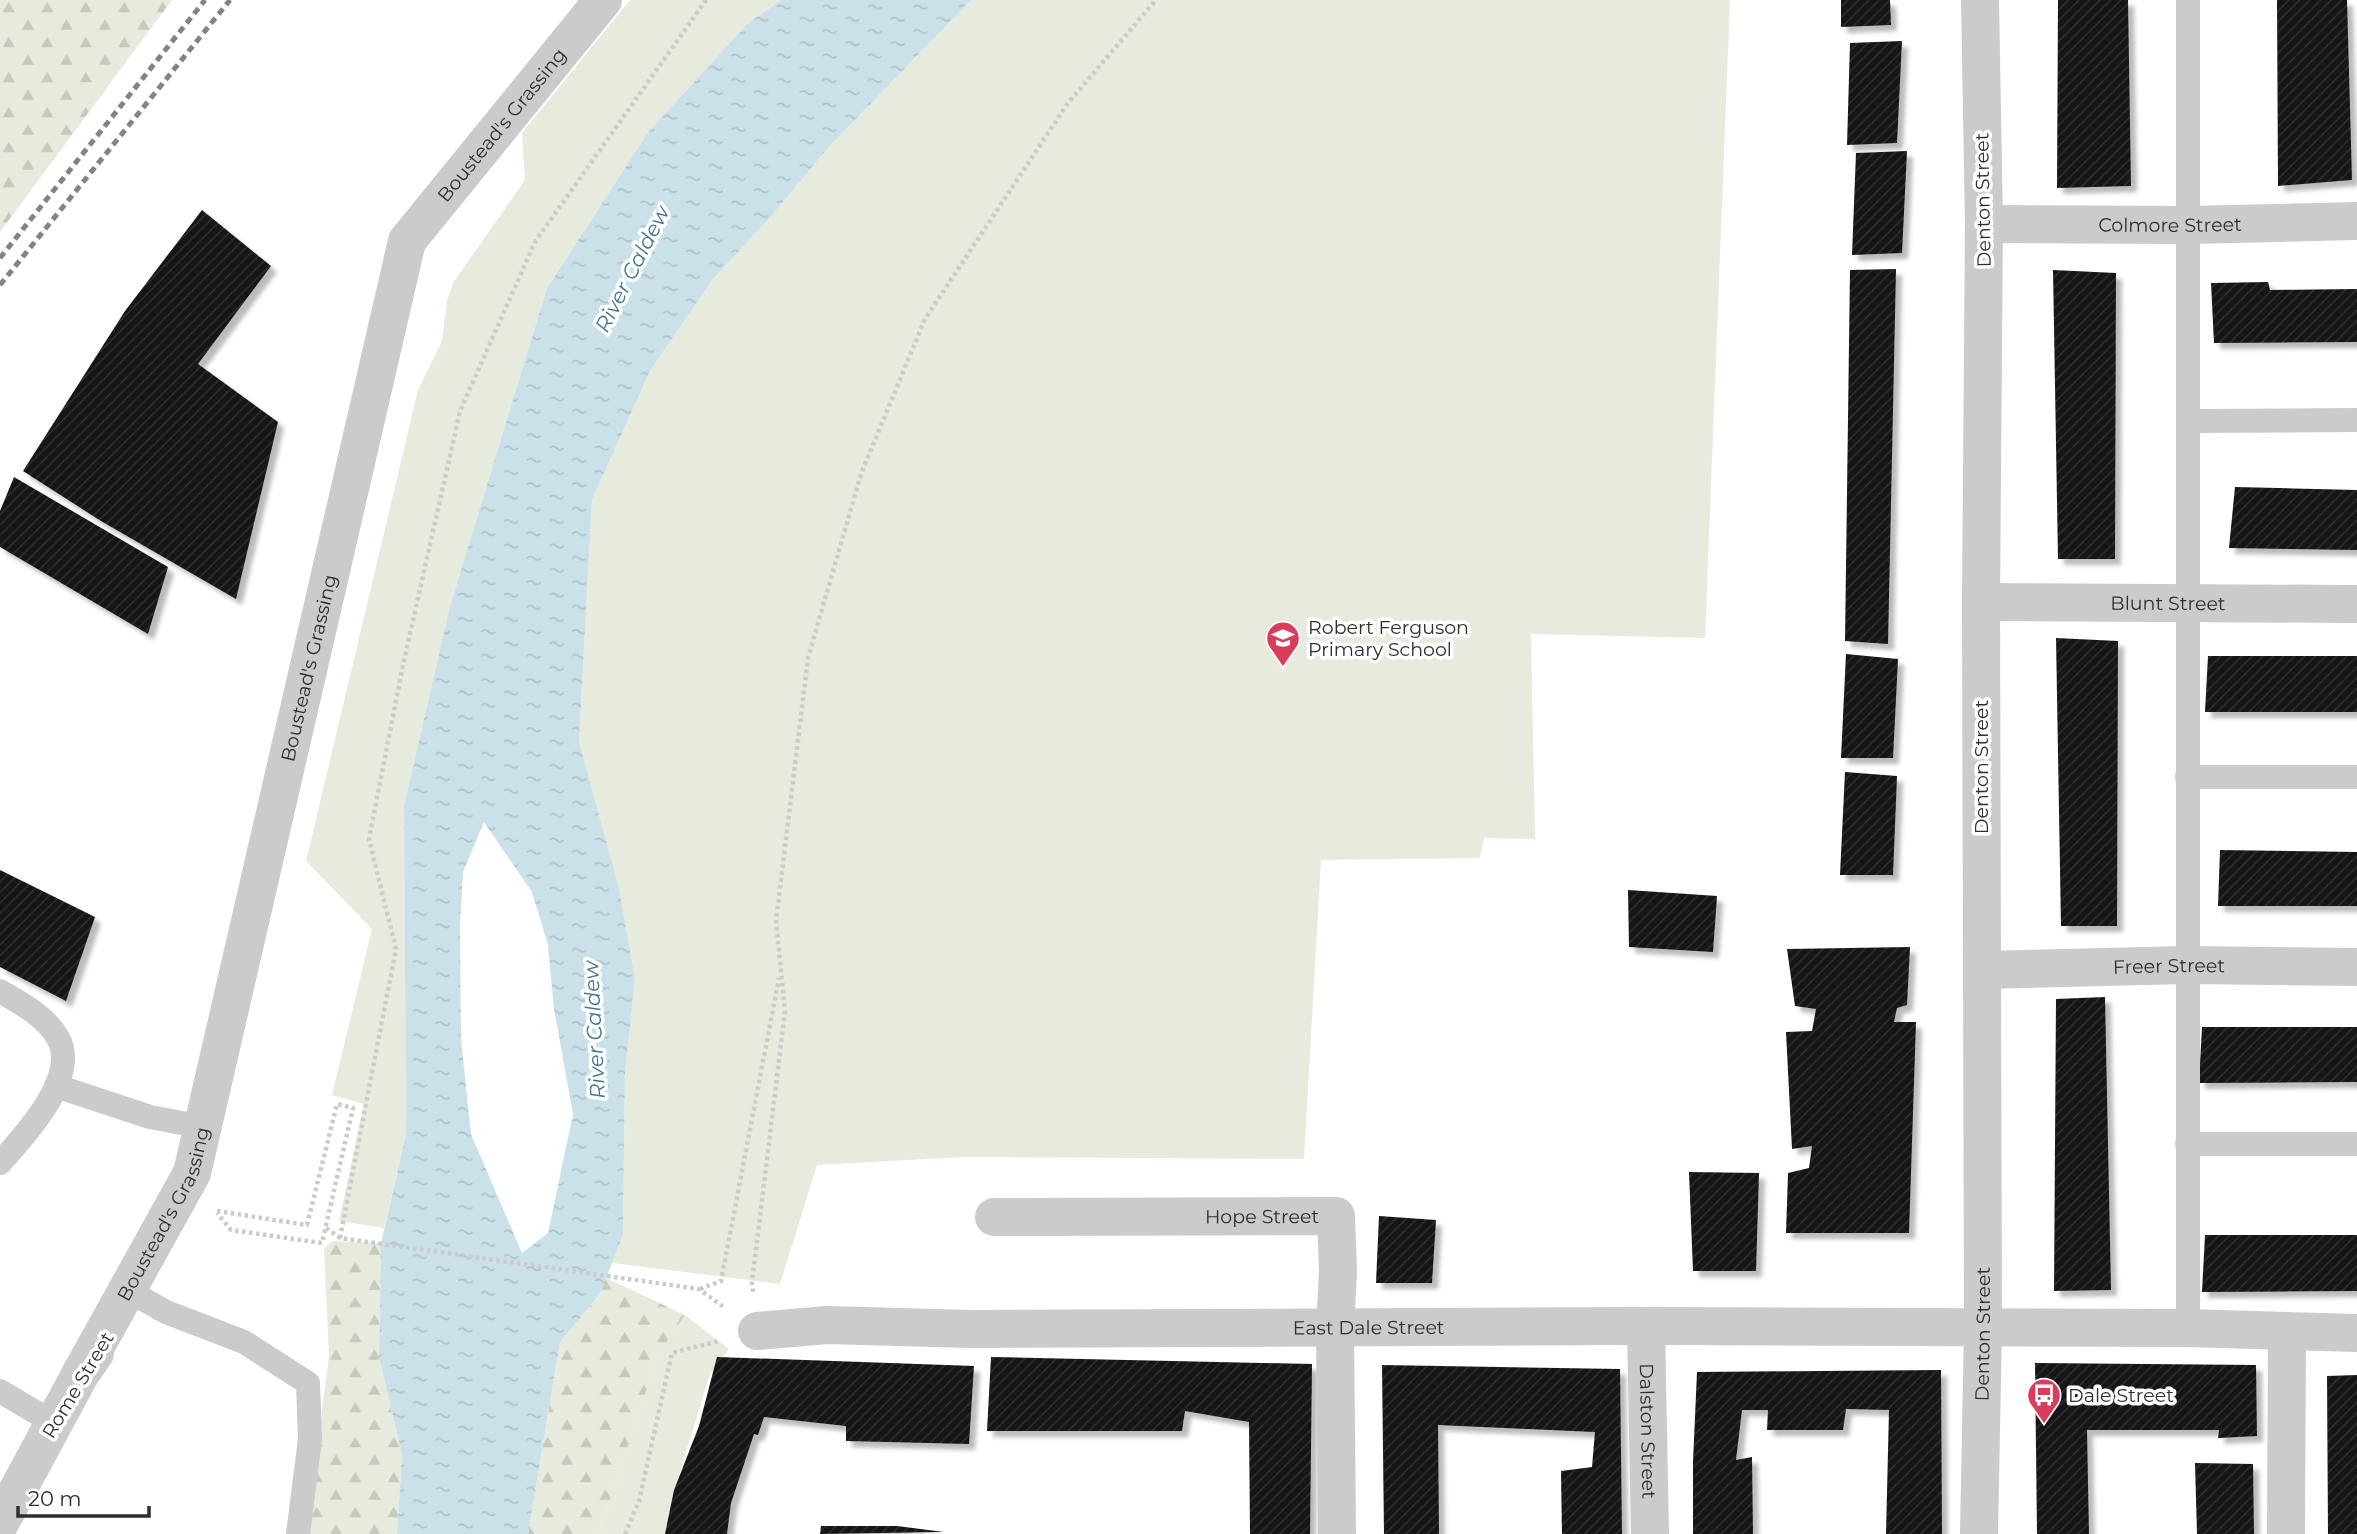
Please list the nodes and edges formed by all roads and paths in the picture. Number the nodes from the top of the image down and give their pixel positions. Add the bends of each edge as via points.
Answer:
1 (603, 0) edge
2 (706, 0) edge
3 (1156, 0) edge
4 (1980, 0) edge
5 (2188, 0) edge
6 (2357, 221) edge
7 (1984, 224) junction
8 (2189, 225) junction
9 (2357, 420) edge
10 (2188, 421) junction
11 (1981, 602) junction
12 (2189, 604) junction
13 (2357, 604) edge
14 (2187, 777) junction
15 (2357, 777) edge
16 (2188, 965) junction
17 (2357, 967) edge
18 (781, 970) junction
19 (1982, 970) junction
20 (0, 991) edge
21 (56, 1086) junction
22 (203, 1126) junction
23 (2187, 1144) junction
24 (2357, 1144) edge
25 (0, 1163) edge
26 (192, 1173) junction
27 (994, 1217) dead end
28 (326, 1228) junction
29 (340, 1238) junction
30 (134, 1294) junction
31 (1646, 1326) junction
32 (1335, 1328) junction
33 (1983, 1328) junction
34 (2188, 1328) junction
35 (757, 1331) junction
36 (2287, 1331) junction
37 (2357, 1333) edge
38 (81, 1374) junction
39 (0, 1391) edge
40 (54, 1423) junction
41 (0, 1523) edge
42 (298, 1534) edge
43 (625, 1534) edge
44 (1337, 1534) edge
45 (1650, 1534) edge
46 (1979, 1534) edge
47 (2286, 1534) edge

1 - 22 street, Boustead's Grassing via 407,241
2 - 29 path via 535,242 460,411 369,839 396,949
3 - 18 path via 1068,103 925,319 861,474 808,658 776,921
4 - 7 street, Denton Street
5 - 8 lane
6 - 8 street, Colmore Street
7 - 8 street, Colmore Street
7 - 11 street, Denton Street
8 - 10 lane
9 - 10 lane
10 - 12 lane
11 - 12 street, Blunt Street
11 - 19 street, Denton Street
12 - 13 street, Blunt Street
12 - 14 lane
14 - 15 lane
14 - 16 lane
16 - 17 street, Freer Street
16 - 19 street, Freer Street
16 - 23 lane
18 - 29 path via 721,1281 699,1289
18 - 35 path via 785,1011 752,1282
19 - 33 street, Denton Street
20 - 21 lane via 34,1011 58,1038 64,1056
21 - 22 lane via 150,1116
21 - 25 lane via 44,1112
22 - 26 street, Boustead's Grassing
23 - 24 lane
23 - 34 lane
26 - 30 street, Rome Street
26 - 38 street, Boustead's Grassing
27 - 32 street, Hope Street via 1336,1216
28 - 28 path via 353,1108 337,1104 307,1225 216,1211 231,1230 322,1243
28 - 29 path
30 - 38 street, Rome Street
30 - 42 lane via 166,1312 244,1342 308,1382 310,1439
31 - 32 street, East Dale Street
31 - 33 street, East Dale Street
31 - 45 street, Dalston Street
32 - 35 street, East Dale Street via 827,1325
32 - 44 street, Hope Street
33 - 34 street
33 - 46 street, Denton Street
34 - 36 street
35 - 43 path via 671,1353 639,1501
36 - 37 street
36 - 47 street
38 - 40 street, Rome Street
39 - 40 lane
40 - 41 street, Rome Street

